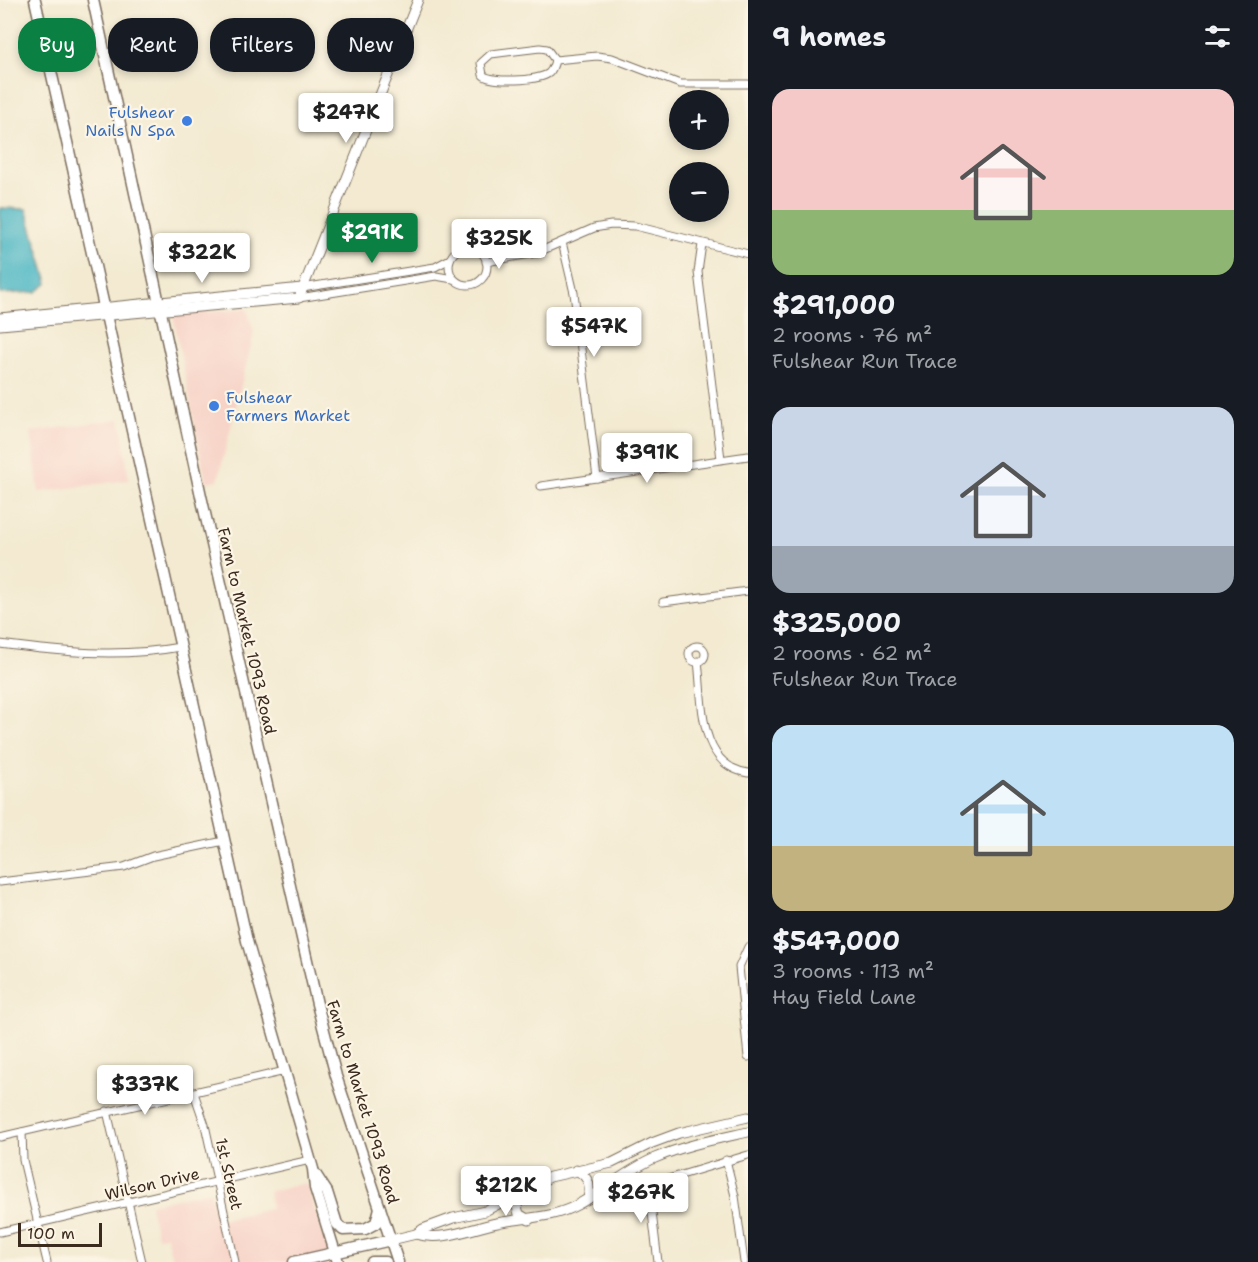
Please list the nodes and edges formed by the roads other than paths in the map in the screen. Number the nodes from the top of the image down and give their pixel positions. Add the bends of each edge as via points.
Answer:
1 (35, 0) edge
2 (93, 0) edge
3 (418, 0) edge
4 (555, 60) junction
5 (748, 84) edge
6 (562, 242) junction
7 (702, 244) junction
8 (748, 254) edge
9 (450, 259) junction
10 (486, 262) junction
11 (453, 279) junction
12 (301, 293) junction
13 (161, 306) junction
14 (105, 312) junction
15 (0, 318) edge
16 (0, 325) edge
17 (748, 456) edge
18 (721, 459) junction
19 (597, 478) junction
20 (541, 486) dead end
21 (748, 591) edge
22 (663, 602) dead end
23 (0, 644) edge
24 (180, 647) junction
25 (698, 662) dead end
26 (748, 773) edge
27 (224, 841) junction
28 (0, 882) edge
29 (748, 947) edge
30 (748, 1057) edge
31 (285, 1071) junction
32 (194, 1093) junction
33 (107, 1111) junction
34 (748, 1117) edge
35 (22, 1132) junction
36 (748, 1132) edge
37 (0, 1137) edge
38 (748, 1155) edge
39 (726, 1160) junction
40 (312, 1165) junction
41 (576, 1170) junction
42 (217, 1183) junction
43 (517, 1196) junction
44 (588, 1199) junction
45 (129, 1203) junction
46 (380, 1208) junction
47 (529, 1220) junction
48 (39, 1222) junction
49 (0, 1232) edge
50 (417, 1234) junction
51 (391, 1240) junction
52 (336, 1257) edge
53 (47, 1262) edge
54 (142, 1262) edge
55 (235, 1262) edge
56 (294, 1262) edge
57 (372, 1262) edge
58 (386, 1262) edge
59 (398, 1262) edge
60 (658, 1262) edge
61 (744, 1262) edge

1 - 14 main road
2 - 13 main road, Farm to Market 1093 Road
3 - 12 street
4 - 4 street via 547,49 540,48 491,54 484,57 481,70 488,80 494,81 544,75 554,67
4 - 5 street via 597,56 680,84
6 - 7 street via 594,228 623,225
6 - 10 street via 526,256
6 - 19 street via 573,293
7 - 8 street
7 - 18 street via 698,272
9 - 10 street via 461,248 472,248
9 - 11 street
9 - 12 street via 435,267
10 - 11 street via 485,275 476,284 464,285
11 - 12 street via 436,276
12 - 13 street
13 - 14 street
13 - 46 main road, Farm to Market 1093 Road via 317,1004 336,1077
14 - 15 street
14 - 16 street
14 - 24 main road
17 - 18 street
18 - 19 street
19 - 20 street
21 - 22 street
23 - 24 street via 103,655 142,654
24 - 27 main road
25 - 26 street via 712,749 726,765
27 - 28 street via 153,856 124,867
27 - 31 main road via 247,941
29 - 30 street via 739,967
31 - 32 street
31 - 40 main road
32 - 33 street
32 - 42 street, 1st Street
33 - 35 street
33 - 45 street
34 - 41 street via 664,1138 612,1163
35 - 37 street
35 - 48 street via 23,1160
36 - 44 street via 654,1158
38 - 39 street
39 - 60 street via 658,1182 652,1188
39 - 61 street
40 - 42 street, Wilson Drive
40 - 46 main road via 343,1230 365,1229 376,1223
40 - 52 main road
41 - 43 street via 542,1181
41 - 44 street via 589,1181
42 - 45 street, Wilson Drive
42 - 55 street, 1st Street
43 - 47 street via 519,1214
43 - 50 street
44 - 47 street
45 - 48 street, Wilson Drive
45 - 54 street
46 - 51 main road, Farm to Market 1093 Road
47 - 50 street via 425,1237
48 - 49 street, Wilson Drive
48 - 53 street
50 - 51 street
51 - 52 main road
51 - 59 main road, Farm to Market 1093 Road
52 - 56 main road
57 - 58 main road

